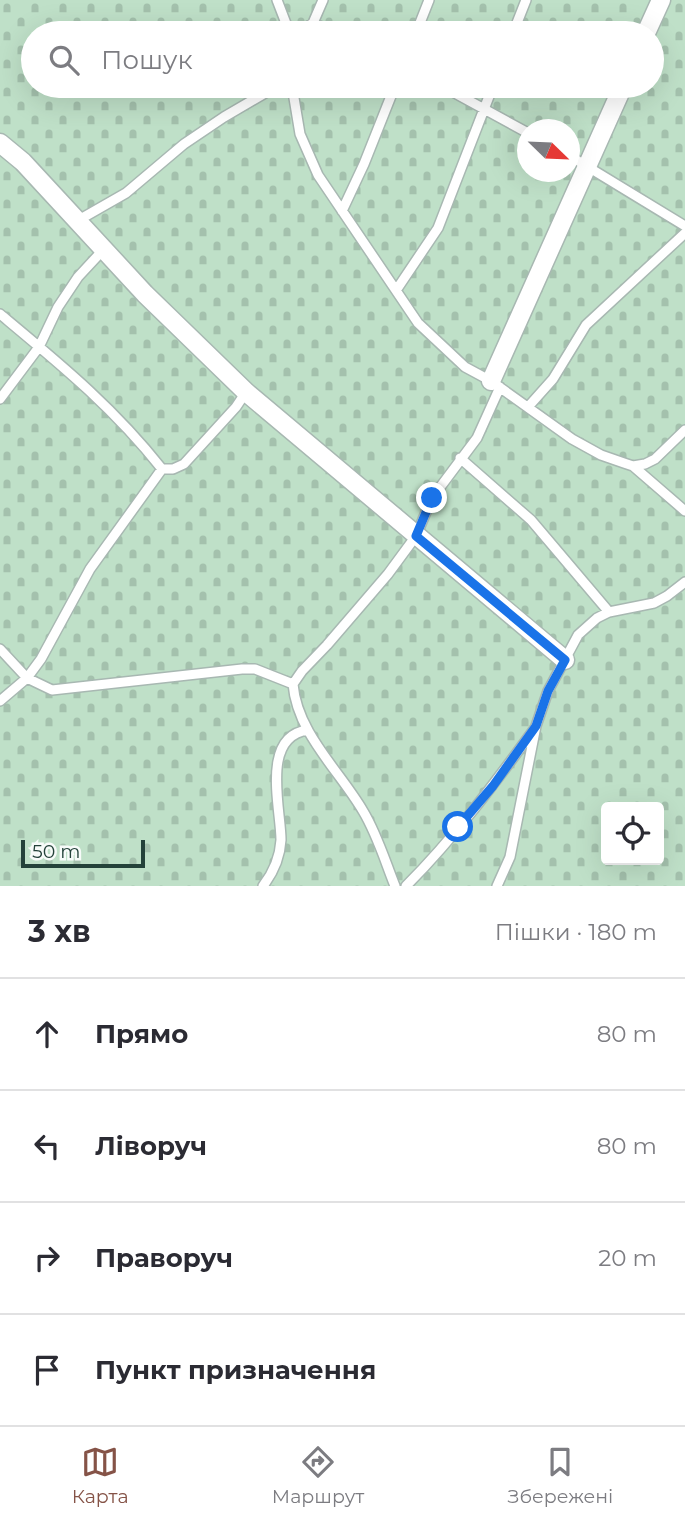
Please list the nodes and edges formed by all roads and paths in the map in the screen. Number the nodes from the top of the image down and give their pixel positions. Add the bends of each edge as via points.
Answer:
1 (277, 0) edge
2 (323, 0) edge
3 (429, 0) edge
4 (526, 0) edge
5 (661, 0) edge
6 (285, 21) edge
7 (314, 21) edge
8 (421, 21) edge
9 (518, 21) edge
10 (651, 21) edge
11 (256, 98) edge
12 (293, 98) edge
13 (390, 98) edge
14 (464, 98) edge
15 (488, 98) edge
16 (617, 98) edge
17 (484, 109) junction
18 (517, 127) edge
19 (0, 143) edge
20 (580, 162) edge
21 (587, 166) junction
22 (342, 211) junction
23 (77, 221) junction
24 (685, 226) edge
25 (685, 233) edge
26 (104, 249) junction
27 (397, 289) junction
28 (0, 314) edge
29 (39, 347) junction
30 (495, 384) junction
31 (246, 392) junction
32 (0, 399) edge
33 (527, 407) junction
34 (685, 430) edge
35 (460, 458) junction
36 (633, 466) junction
37 (162, 469) junction
38 (685, 511) edge
39 (416, 536) junction
40 (685, 582) edge
41 (609, 612) junction
42 (0, 649) edge
43 (565, 660) junction
44 (27, 678) junction
45 (293, 684) junction
46 (0, 701) edge
47 (536, 726) junction
48 (308, 730) junction
49 (263, 886) edge
50 (395, 886) edge
51 (406, 886) edge
52 (497, 886) edge

1 - 6 lane
2 - 7 lane
3 - 8 lane
4 - 9 lane
5 - 10 street
11 - 23 lane via 184,144 127,193
12 - 22 lane via 306,151
13 - 22 lane
14 - 17 lane
15 - 17 lane
16 - 21 street
17 - 18 lane
17 - 27 lane via 438,228
19 - 23 street
20 - 21 lane
21 - 24 lane
21 - 30 street
22 - 27 lane
23 - 26 street
25 - 33 lane via 586,325 552,379
26 - 29 lane via 58,307
26 - 31 street
27 - 30 lane via 418,323 465,367
28 - 29 lane
29 - 32 lane
29 - 37 lane via 85,385
30 - 33 lane
30 - 35 lane via 477,438
31 - 37 lane via 184,464
31 - 39 street
33 - 36 lane via 587,447
34 - 36 lane via 655,459
35 - 39 lane via 432,498
35 - 41 lane via 530,520
36 - 38 lane
37 - 44 lane via 90,569
39 - 43 street
39 - 45 lane
40 - 41 lane via 654,603
41 - 43 lane via 578,635
42 - 44 lane
43 - 47 lane
44 - 45 lane via 52,690 242,668
44 - 46 lane
45 - 48 lane
47 - 51 lane via 493,786
47 - 52 lane via 510,858
48 - 49 lane via 291,736 279,756 276,791 281,842
48 - 50 lane via 364,812

